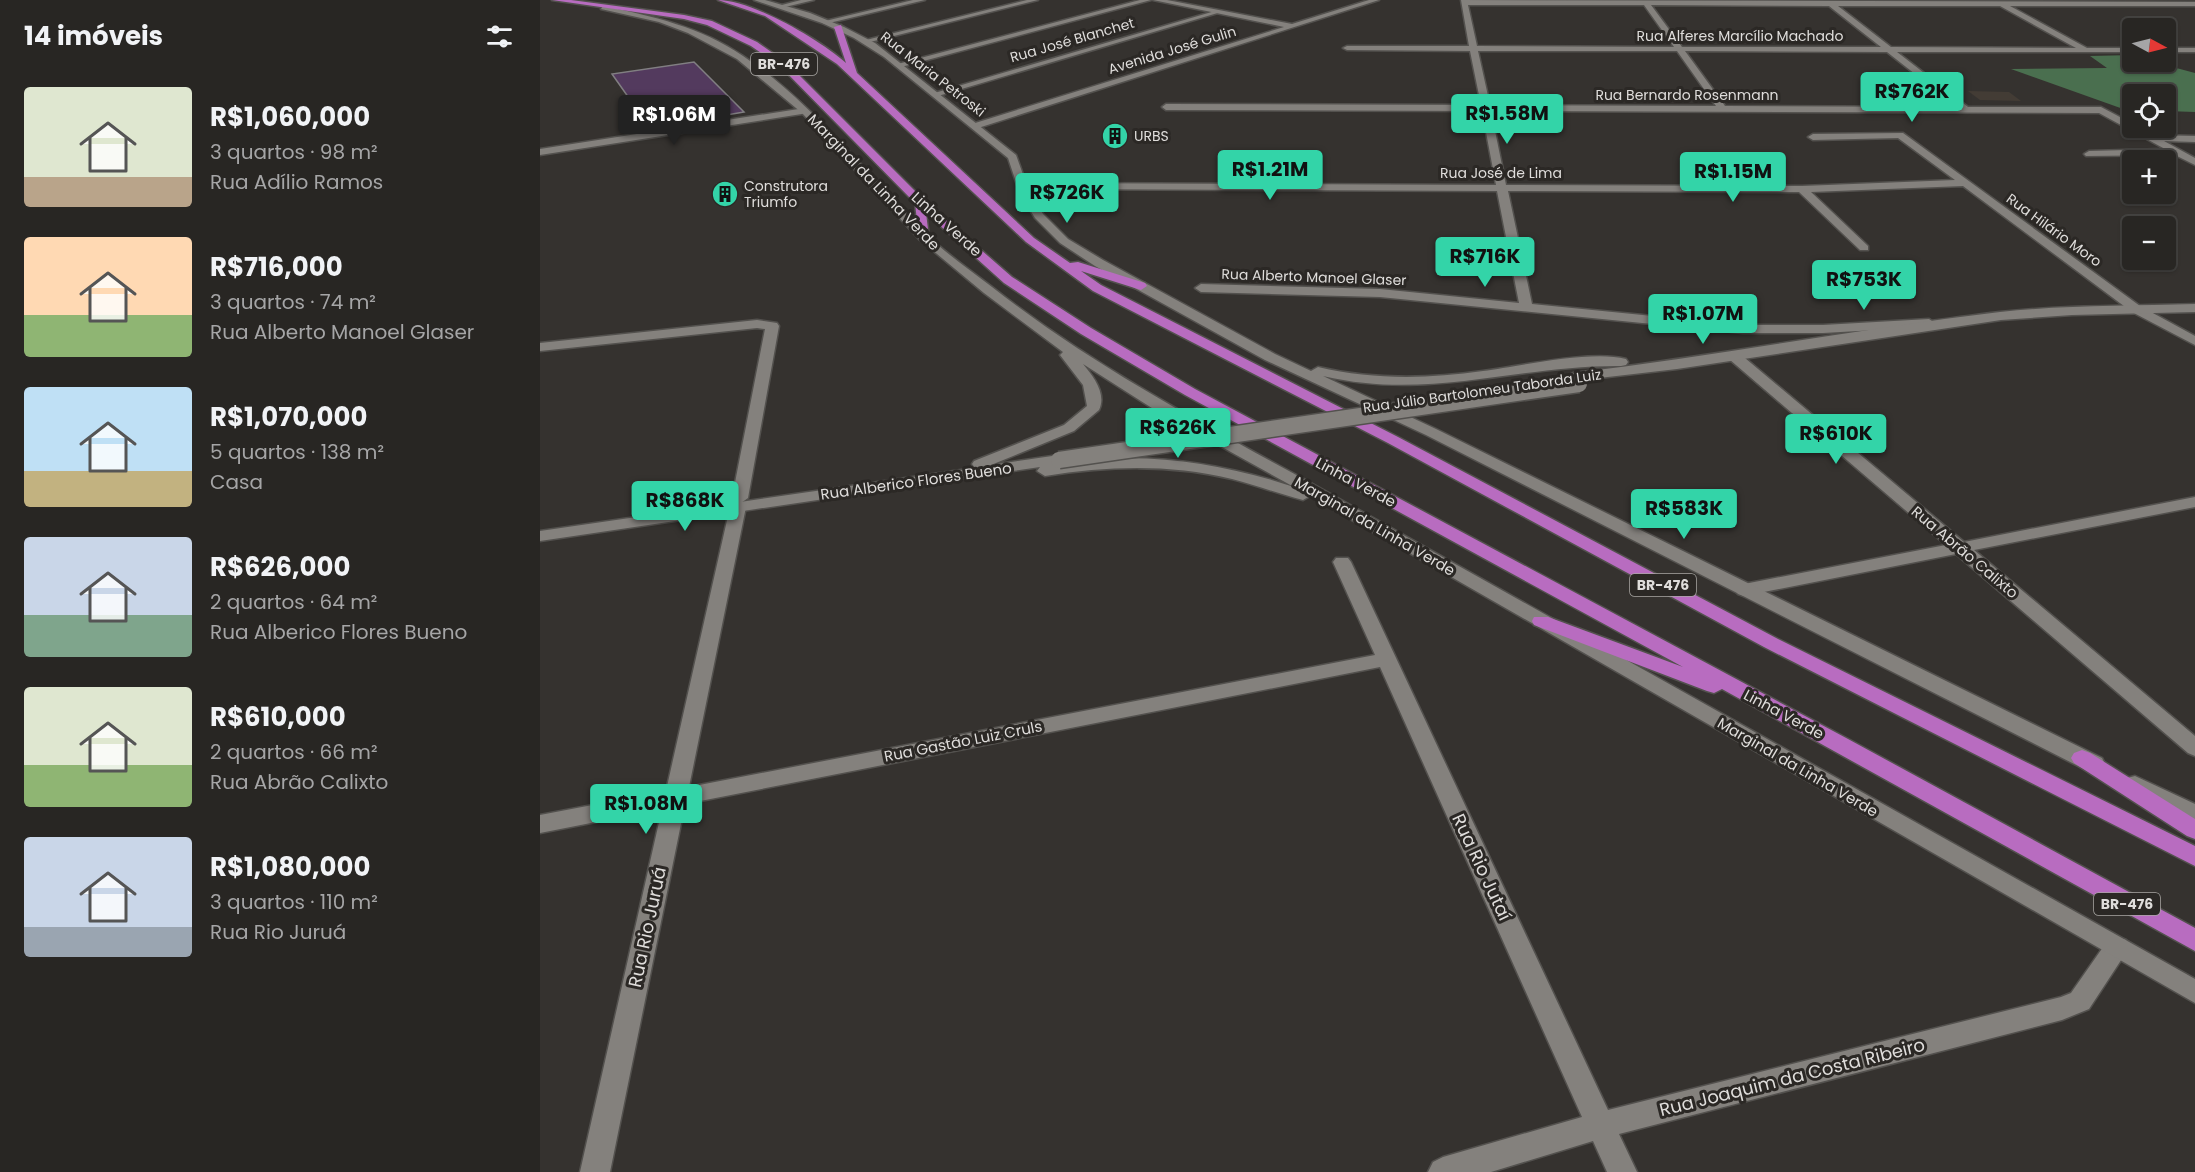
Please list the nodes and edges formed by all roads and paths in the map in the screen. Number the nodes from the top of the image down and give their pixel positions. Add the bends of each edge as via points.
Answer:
1 (555, 0) edge
2 (721, 0) edge
3 (757, 0) edge
4 (811, 0) edge
5 (922, 0) edge
6 (1035, 0) edge
7 (1148, 0) edge
8 (1156, 0) edge
9 (1376, 0) edge
10 (1464, 2) edge
11 (1645, 2) edge
12 (1829, 2) edge
13 (1997, 2) edge
14 (781, 6) junction
15 (2195, 6) edge
16 (603, 8) junction
17 (1217, 12) junction
18 (825, 22) junction
19 (838, 27) junction
20 (1293, 27) junction
21 (866, 40) junction
22 (1347, 48) dead end
23 (1474, 48) junction
24 (1679, 49) junction
25 (1889, 49) junction
26 (2086, 50) junction
27 (2122, 50) edge
28 (2176, 50) edge
29 (2195, 50) edge
30 (898, 64) junction
31 (854, 75) junction
32 (935, 94) junction
33 (1166, 108) dead end
34 (1486, 108) junction
35 (1723, 109) junction
36 (1965, 109) junction
37 (805, 111) junction
38 (2122, 122) edge
39 (975, 126) junction
40 (1813, 137) dead end
41 (2152, 138) joint
42 (2195, 139) edge
43 (540, 152) edge
44 (2177, 152) junction
45 (2089, 154) dead end
46 (2195, 162) edge
47 (1964, 183) junction
48 (1023, 188) junction
49 (1502, 188) junction
50 (1802, 189) junction
51 (920, 202) junction
52 (923, 237) junction
53 (1864, 248) dead end
54 (1055, 259) junction
55 (1141, 286) junction
56 (1201, 288) dead end
57 (1526, 308) junction
58 (2195, 308) edge
59 (2136, 309) junction
60 (1963, 321) junction
61 (1054, 340) junction
62 (2195, 341) edge
63 (540, 347) edge
64 (1734, 356) junction
65 (1269, 357) junction
66 (1677, 365) junction
67 (1289, 422) joint
68 (1059, 456) junction
69 (981, 464) junction
70 (825, 494) junction
71 (739, 502) junction
72 (2195, 502) edge
73 (1341, 507) junction
74 (540, 527) edge
75 (540, 536) edge
76 (1960, 548) junction
77 (1342, 562) dead end
78 (1744, 590) junction
79 (1541, 621) junction
80 (1386, 659) junction
81 (1779, 711) junction
82 (2195, 748) edge
83 (2082, 758) junction
84 (675, 797) junction
85 (2195, 814) edge
86 (540, 824) edge
87 (2195, 830) edge
88 (2195, 857) edge
89 (2059, 867) junction
90 (2195, 940) edge
91 (2117, 948) junction
92 (2195, 954) edge
93 (2195, 992) edge
94 (1600, 1125) junction
95 (595, 1172) edge
96 (1443, 1172) edge
97 (1622, 1172) edge

1 - 16 highway, Linha Verde / BR-476
2 - 31 highway, BR-476 via 767,15 832,56
3 - 14 street, Rua Maria Petroski
4 - 14 street
5 - 18 street
6 - 21 street
7 - 30 street
8 - 17 street
9 - 20 street, Avenida José Gulin
10 - 11 street
10 - 23 street
11 - 12 street
11 - 24 street
12 - 13 street
12 - 25 street
13 - 15 street
13 - 26 street
14 - 18 street, Rua Maria Petroski
16 - 37 street, Marginal da Linha Verde via 661,20 723,47 761,72
16 - 51 highway, Linha Verde / BR-476 via 684,17 709,23 754,44 792,72
17 - 20 street
17 - 32 street, Rua José Blanchet
18 - 19 street, Rua Maria Petroski
19 - 21 street, Rua Maria Petroski
19 - 31 highway
20 - 39 street, Avenida José Gulin
21 - 30 street, Rua Maria Petroski
22 - 23 street, Rua Alferes Marcílio Machado
23 - 24 street, Rua Alferes Marcílio Machado
23 - 34 street
24 - 25 street, Rua Alferes Marcílio Machado
24 - 35 street
25 - 26 street, Rua Alferes Marcílio Machado
25 - 36 street
26 - 27 street, Rua Alferes Marcílio Machado
28 - 29 street
30 - 32 street, Rua Maria Petroski
31 - 54 highway, BR-476 via 1011,223
32 - 39 street, Rua Maria Petroski
33 - 34 street, Rua Bernardo Rosenmann
34 - 35 street, Rua Bernardo Rosenmann
34 - 49 street
35 - 36 street, Rua Bernardo Rosenmann
36 - 38 street, Rua Bernardo Rosenmann via 2101,110
37 - 43 street
37 - 52 street, Marginal da Linha Verde
39 - 48 street, Rua Maria Petroski via 1013,157
40 - 47 street, Rua Hilário Moro via 1900,135
41 - 42 street
41 - 44 street
44 - 45 street
44 - 46 street
47 - 50 street, Rua José de Lima
47 - 59 street, Rua Hilário Moro
48 - 49 street, Rua José de Lima
48 - 55 street via 1038,216 1064,241
49 - 50 street, Rua José de Lima
49 - 57 street
50 - 53 street
51 - 52 highway
51 - 81 highway, Linha Verde / BR-476 via 1008,280 1095,337
52 - 61 street, Marginal da Linha Verde
54 - 55 highway
54 - 88 highway, BR-476 via 1134,309 1393,440 1771,643
55 - 65 street
56 - 57 street, Rua Alberto Manoel Glaser via 1346,291
57 - 60 street, Rua Alberto Manoel Glaser via 1766,330
58 - 59 street, Rua Júlio Bartolomeu Taborda Luiz
59 - 60 street, Rua Júlio Bartolomeu Taborda Luiz
59 - 62 street, Rua Hilário Moro
60 - 64 street, Rua Júlio Bartolomeu Taborda Luiz
61 - 69 street via 1093,387 1094,407 1070,428
61 - 73 street, Marginal da Linha Verde via 1160,407
63 - 71 street, Rua Rio Juruá via 769,325 773,329
64 - 66 street, Rua Júlio Bartolomeu Taborda Luiz
64 - 76 street, Rua Abrão Calixto
65 - 66 street via 1338,376 1407,382 1588,361
65 - 78 street, BR-476 via 1431,432
66 - 67 street, Rua Júlio Bartolomeu Taborda Luiz, bridge via 1648,373
67 - 68 street, Rua Alberico Flores Bueno, bridge
68 - 69 street, Rua Alberico Flores Bueno
68 - 70 street, Rua Alberico Flores Bueno
69 - 71 street, Rua Alberico Flores Bueno
70 - 71 street, Rua Alberico Flores Bueno
70 - 73 street via 920,489 1108,463 1159,462 1220,470
71 - 74 street, Rua Alberico Flores Bueno
71 - 75 street, Rua Alberico Flores Bueno
71 - 84 street, Rua Rio Juruá
72 - 76 street
73 - 79 street, Marginal da Linha Verde
76 - 78 street
76 - 82 street, Rua Abrão Calixto
77 - 80 street, Rua Rio Jutaí
78 - 83 street, BR-476
79 - 81 highway
79 - 91 street, Marginal da Linha Verde
80 - 84 street, Rua Gastão Luiz Cruls
80 - 94 street, Rua Rio Jutaí
81 - 89 highway, Linha Verde / BR-476
83 - 85 street, BR-476
83 - 87 highway
84 - 86 street, Rua Gastão Luiz Cruls
84 - 95 street, Rua Rio Juruá
89 - 90 highway, Linha Verde / BR-476
89 - 92 highway
91 - 93 street, Marginal da Linha Verde
91 - 94 street, Rua Joaquim da Costa Ribeiro via 2080,1001 2062,1008
94 - 96 street, Rua Joaquim da Costa Ribeiro
94 - 97 street, Rua Rio Jutaí

